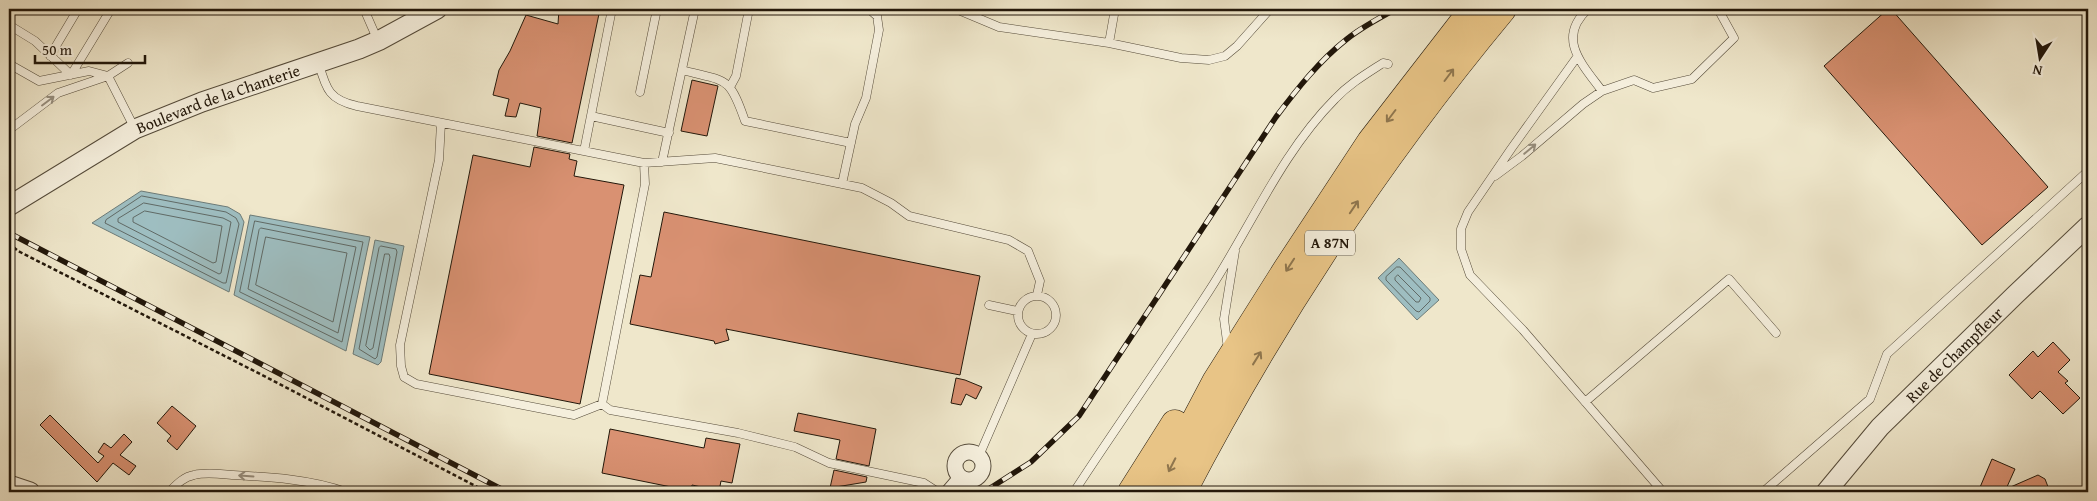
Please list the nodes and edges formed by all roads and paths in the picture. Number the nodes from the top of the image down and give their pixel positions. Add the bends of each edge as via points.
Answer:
1 (78, 9) edge
2 (111, 9) edge
3 (364, 9) edge
4 (437, 9) edge
5 (612, 9) edge
6 (657, 9) edge
7 (695, 9) edge
8 (750, 9) edge
9 (869, 9) edge
10 (956, 9) edge
11 (1116, 9) edge
12 (1270, 9) edge
13 (1474, 9) edge
14 (1502, 9) edge
15 (1588, 9) edge
16 (1718, 9) edge
17 (9, 25) edge
18 (378, 41) junction
19 (1109, 43) junction
20 (50, 56) junction
21 (1577, 57) junction
22 (128, 63) dead end
23 (9, 64) edge
24 (319, 64) junction
25 (1388, 64) dead end
26 (682, 70) junction
27 (71, 76) junction
28 (108, 76) junction
29 (730, 87) junction
30 (1602, 91) junction
31 (640, 92) dead end
32 (591, 116) junction
33 (441, 123) junction
34 (135, 129) junction
35 (9, 130) edge
36 (669, 133) junction
37 (851, 143) junction
38 (584, 151) junction
39 (662, 162) junction
40 (644, 163) junction
41 (2088, 171) edge
42 (1492, 179) junction
43 (842, 184) junction
44 (9, 206) edge
45 (2088, 226) edge
46 (9, 243) edge
47 (1236, 248) junction
48 (1037, 295) junction
49 (989, 305) dead end
50 (1017, 311) junction
51 (1776, 333) dead end
52 (1032, 334) junction
53 (1228, 376) junction
54 (1585, 402) junction
55 (602, 404) junction
56 (979, 456) joint
57 (9, 485) edge
58 (30, 492) edge
59 (169, 492) edge
60 (346, 492) edge
61 (487, 492) edge
62 (938, 492) edge
63 (949, 492) edge
64 (1074, 492) edge
65 (1132, 492) edge
66 (1158, 492) edge
67 (1182, 492) edge
68 (1199, 492) edge
69 (1663, 492) edge
70 (1764, 492) edge
71 (1826, 492) edge

1 - 20 lane
2 - 27 lane
3 - 18 lane
4 - 18 street, Boulevard de la Chanterie
5 - 32 lane
6 - 31 lane
7 - 26 lane
8 - 29 lane via 736,76
9 - 37 lane via 877,16 879,30 866,98
10 - 19 lane via 998,27
11 - 19 lane
12 - 19 lane via 1237,46 1225,56 1209,60 1181,58
13 -> 53 highway, A 87N via 1371,142
53 -> 14 highway, A 87N via 1309,274 1393,149
15 - 21 lane via 1578,18 1572,35
16 - 30 lane via 1734,38 1692,79 1653,88 1634,80
17 - 20 lane via 35,41
18 - 24 street, Boulevard de la Chanterie
20 - 27 lane
21 - 30 lane
21 - 42 lane
22 - 28 lane
23 - 27 lane via 38,81
24 - 33 lane via 324,85 339,101
24 - 34 street, Boulevard de la Chanterie via 202,102
25 - 47 lane via 1383,62 1350,85 1323,112 1272,183
26 - 29 lane via 726,81
26 - 36 lane
27 - 28 lane via 89,71
28 - 34 lane
35 -> 28 lane via 58,93
29 - 37 lane via 736,94 745,121
42 -> 30 lane
32 - 36 lane
32 - 38 lane
33 - 38 lane
33 - 55 lane via 439,160 400,345 404,377 416,384 574,415
34 - 44 street, Boulevard de la Chanterie
36 - 39 lane
37 - 43 lane
38 - 40 lane
39 - 40 lane
39 - 43 lane via 715,158
40 - 55 lane via 645,184
41 - 70 lane via 1887,354 1870,399
42 - 54 lane via 1468,212 1461,229 1461,249 1470,275
43 - 48 lane via 862,188 891,202 909,216 1009,240 1028,251 1040,282
45 - 71 street, Rue de Champfleur via 1880,427
46 - 61 path via 18,252
47 - 53 lane via 1224,319
47 - 64 lane
48 - 50 lane via 1020,303
48 - 52 lane via 1053,303 1055,321 1042,334
49 - 50 lane
50 - 52 lane via 1023,329
51 - 54 lane via 1729,279
52 - 56 lane
53 - 65 highway via 1188,403
53 -> 66 highway, A 87N
53 - 67 highway, A 87N
53 - 68 highway via 1236,418
54 - 69 lane
55 - 62 lane via 610,410 738,433 795,447 829,463 924,483
56 - 63 street via 983,462 980,475 968,481 961,478
57 - 58 street
60 -> 59 lane via 302,481 220,474 194,475 181,480

